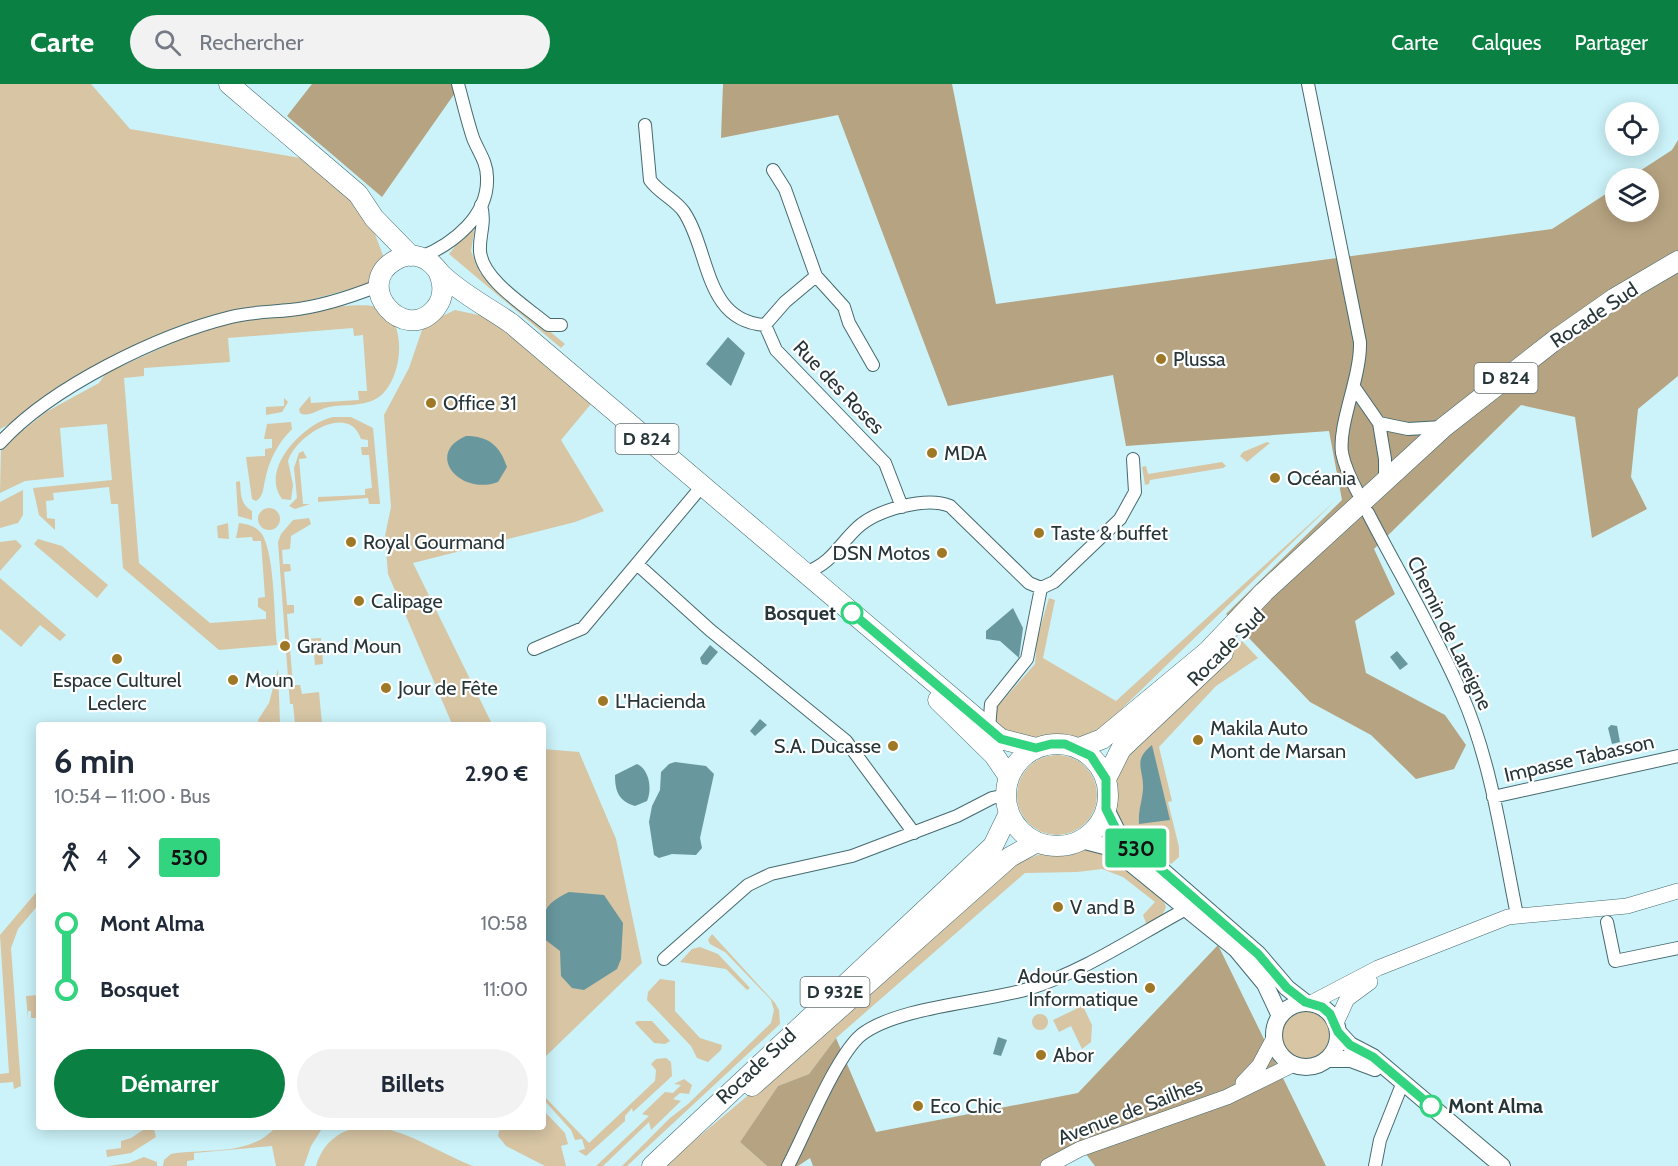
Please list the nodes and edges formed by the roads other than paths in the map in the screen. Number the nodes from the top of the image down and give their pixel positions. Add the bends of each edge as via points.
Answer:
1 (229, 84) edge
2 (458, 84) edge
3 (1308, 84) edge
4 (645, 125) dead end
5 (773, 170) dead end
6 (481, 205) junction
7 (375, 218) junction
8 (416, 256) junction
9 (1678, 261) edge
10 (438, 271) junction
11 (816, 276) junction
12 (382, 285) junction
13 (487, 308) junction
14 (434, 310) junction
15 (561, 325) dead end
16 (765, 325) junction
17 (873, 365) dead end
18 (1354, 387) junction
19 (1379, 423) junction
20 (1444, 427) junction
21 (14, 428) junction
22 (0, 432) edge
23 (0, 443) edge
24 (1133, 459) dead end
25 (1385, 481) junction
26 (702, 486) junction
27 (1358, 493) dead end
28 (902, 507) junction
29 (1358, 514) junction
30 (637, 564) junction
31 (805, 573) junction
32 (1041, 588) junction
33 (868, 626) junction
34 (534, 650) dead end
35 (989, 729) junction
36 (1036, 748) junction
37 (1079, 748) junction
38 (1677, 760) edge
39 (1106, 779) junction
40 (1008, 795) junction
41 (1493, 797) junction
42 (1106, 809) junction
43 (914, 833) junction
44 (1081, 840) junction
45 (1037, 842) junction
46 (1677, 893) edge
47 (1190, 904) junction
48 (1517, 915) junction
49 (1608, 922) dead end
50 (1678, 948) edge
51 (664, 959) dead end
52 (1405, 959) junction
53 (1308, 1003) junction
54 (1280, 1016) junction
55 (1337, 1027) junction
56 (1274, 1038) junction
57 (1327, 1059) junction
58 (1294, 1064) junction
59 (1403, 1082) junction
60 (1227, 1097) junction
61 (654, 1166) edge
62 (788, 1166) edge
63 (1048, 1166) edge
64 (1375, 1166) edge
65 (1502, 1166) edge

1 - 7 main road via 358,194
2 - 6 street via 473,138 486,165 487,188
3 - 18 street via 1360,342
4 - 16 street via 650,180 683,211 723,303 738,318
5 - 11 street via 785,189
6 - 8 street via 460,235 445,247
6 - 15 street via 485,218 480,249 487,273 548,325
7 - 8 main road
7 - 12 main road via 385,250
8 - 10 main road
8 - 12 main road via 397,259
9 - 20 main road, Rocade Sud / D 824 via 1555,339
10 - 13 main road, D 824
10 - 14 main road via 443,291
11 - 16 street
11 - 17 street via 844,307
12 - 14 main road via 387,309 402,319 418,319
12 - 21 street via 344,299 231,317 171,337 76,383
13 - 14 main road, D 824 via 452,306
13 - 26 main road, D 824 via 512,324
16 - 28 street, Rue des Roses via 776,350 885,463
18 - 19 street
18 - 27 street via 1342,442 1347,473
19 - 20 street via 1408,429
19 - 25 street
20 - 25 main road, Rocade Sud / D 824
21 - 22 street
21 - 23 street
24 - 32 street via 1135,492 1120,519 1054,582
25 - 29 main road, Rocade Sud / D 824
26 - 30 street
26 - 31 main road, D 824
28 - 31 street via 858,526 826,564
28 - 32 street via 936,501 950,506 1029,583
29 - 37 main road, Rocade Sud / D 824 via 1264,592 1208,651 1102,739
29 - 39 main road, Rocade Sud / D 824 via 1217,660 1121,749
29 - 41 street, Chemin de Lareigne via 1462,694
30 - 34 street via 583,628
30 - 43 street via 710,630 846,741
31 - 33 main road, D 824
32 - 35 street via 1027,659 991,704
33 - 35 main road, D 824
33 - 40 main road, D 824 via 994,755
35 - 36 main road, D 824 via 1001,739
36 - 37 main road via 1051,744
36 - 40 main road via 1025,755
37 - 39 main road via 1091,756
38 - 41 street, Impasse Tabasson
39 - 42 main road
40 - 43 street via 992,798
40 - 45 main road via 1021,830
40 - 61 main road, Rocade Sud / D 932E via 993,846
41 - 48 street, Chemin de Lareigne
42 - 44 main road via 1096,827
42 - 47 main road via 1117,831
43 - 51 street via 852,856 771,874 748,885
44 - 45 main road via 1052,846
44 - 47 main road via 1112,848
45 - 61 main road, Rocade Sud / D 932E via 1010,856 776,1066
46 - 48 street via 1611,908
47 - 53 main road via 1258,954 1287,988
47 - 54 main road via 1256,971
47 - 62 street via 1082,968 1026,989 911,1015 863,1034 839,1064
48 - 52 street
49 - 50 street via 1615,961
52 - 53 street
52 - 55 street via 1347,999
53 - 54 main road via 1287,1009
53 - 55 main road via 1330,1014
54 - 56 main road
55 - 57 main road via 1333,1051
55 - 59 main road via 1350,1045 1373,1057
56 - 58 main road via 1280,1054
56 - 60 street, Avenue de Sailhes via 1259,1066
57 - 58 main road via 1311,1066
57 - 59 main road via 1351,1059
58 - 60 street, Avenue de Sailhes
59 - 64 street via 1380,1140
59 - 65 main road
60 - 63 street, Avenue de Sailhes via 1080,1149

